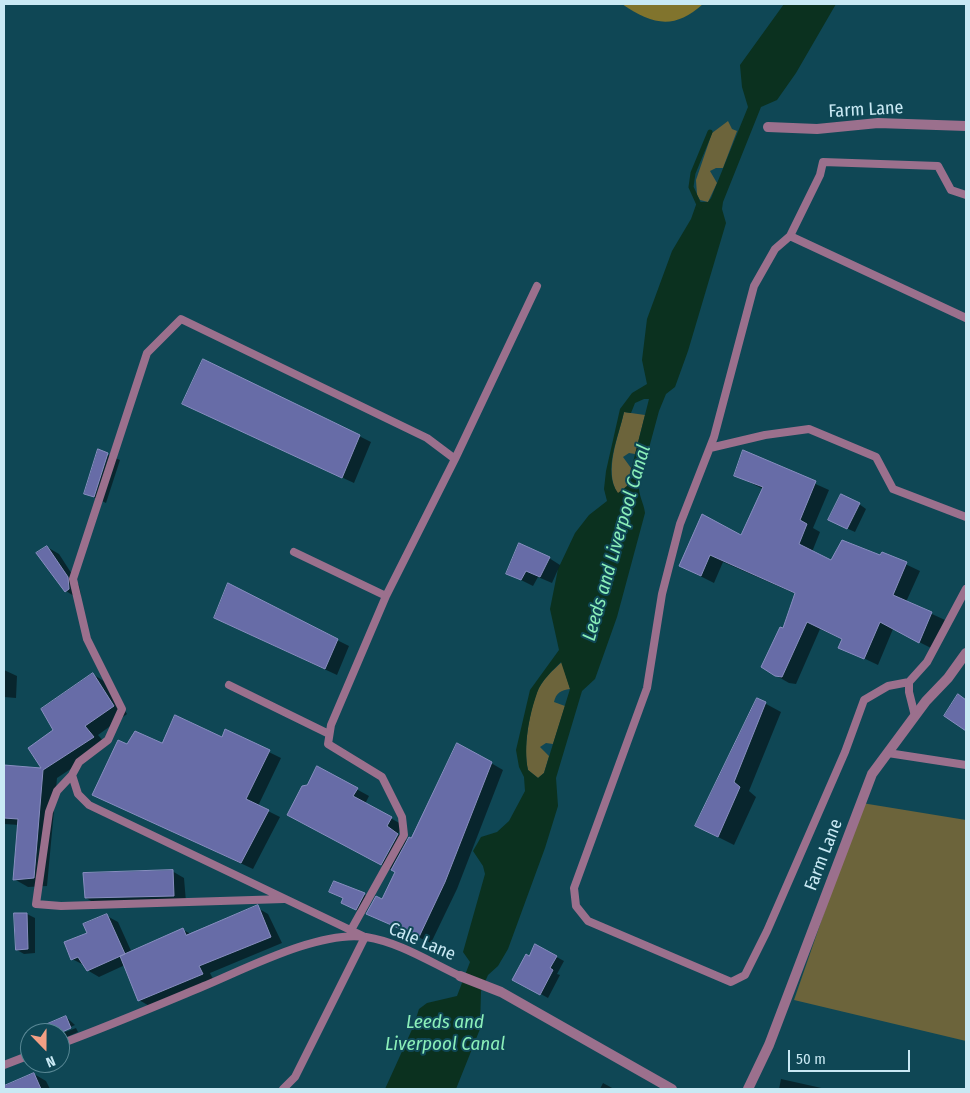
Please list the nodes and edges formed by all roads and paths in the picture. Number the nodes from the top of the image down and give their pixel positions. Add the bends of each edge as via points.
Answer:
1 (966, 126) edge
2 (768, 127) dead end
3 (966, 196) edge
4 (790, 236) junction
5 (538, 286) dead end
6 (966, 318) edge
7 (710, 448) junction
8 (454, 459) junction
9 (966, 517) edge
10 (294, 552) dead end
11 (966, 589) edge
12 (386, 596) junction
13 (966, 653) edge
14 (909, 682) junction
15 (229, 685) dead end
16 (915, 716) junction
17 (330, 734) junction
18 (888, 753) junction
19 (966, 765) edge
20 (72, 775) junction
21 (286, 899) junction
22 (351, 930) junction
23 (365, 937) junction
24 (460, 976) joint
25 (70, 1040) edge
26 (20, 1059) edge
27 (4, 1065) edge
28 (283, 1089) edge
29 (672, 1089) edge
30 (748, 1089) edge

1 - 2 street, Farm Lane via 878,123 817,129
3 - 4 lane via 952,190 938,166 823,162 820,175
4 - 6 lane
4 - 7 lane via 775,248 754,286
5 - 8 lane
7 - 9 lane via 765,434 809,430 876,457 893,489
7 - 14 lane via 680,524 662,594 647,688 574,888 576,906 588,921 731,982 744,975 778,904 864,700 888,686
8 - 12 lane
8 - 20 lane via 427,438 181,319 147,353 73,579 87,638 122,709 108,740 79,762
10 - 12 lane
11 - 14 lane via 927,662
12 - 17 lane
13 - 16 street, Farm Lane
14 - 16 lane
15 - 17 lane
16 - 18 street, Farm Lane
17 - 22 lane via 328,744 382,777 402,817 404,835
18 - 19 lane
18 - 30 street, Farm Lane via 872,774 769,1045
20 - 21 lane via 78,794 89,806
20 - 21 lane via 57,791 49,812 36,904
21 - 22 lane
22 - 23 lane
23 - 24 lane, Cale Lane via 398,946
23 - 25 lane, Cale Lane via 336,937 290,950
23 - 28 lane via 295,1077
24 - 29 street, Cale Lane via 499,991
26 - 27 lane

